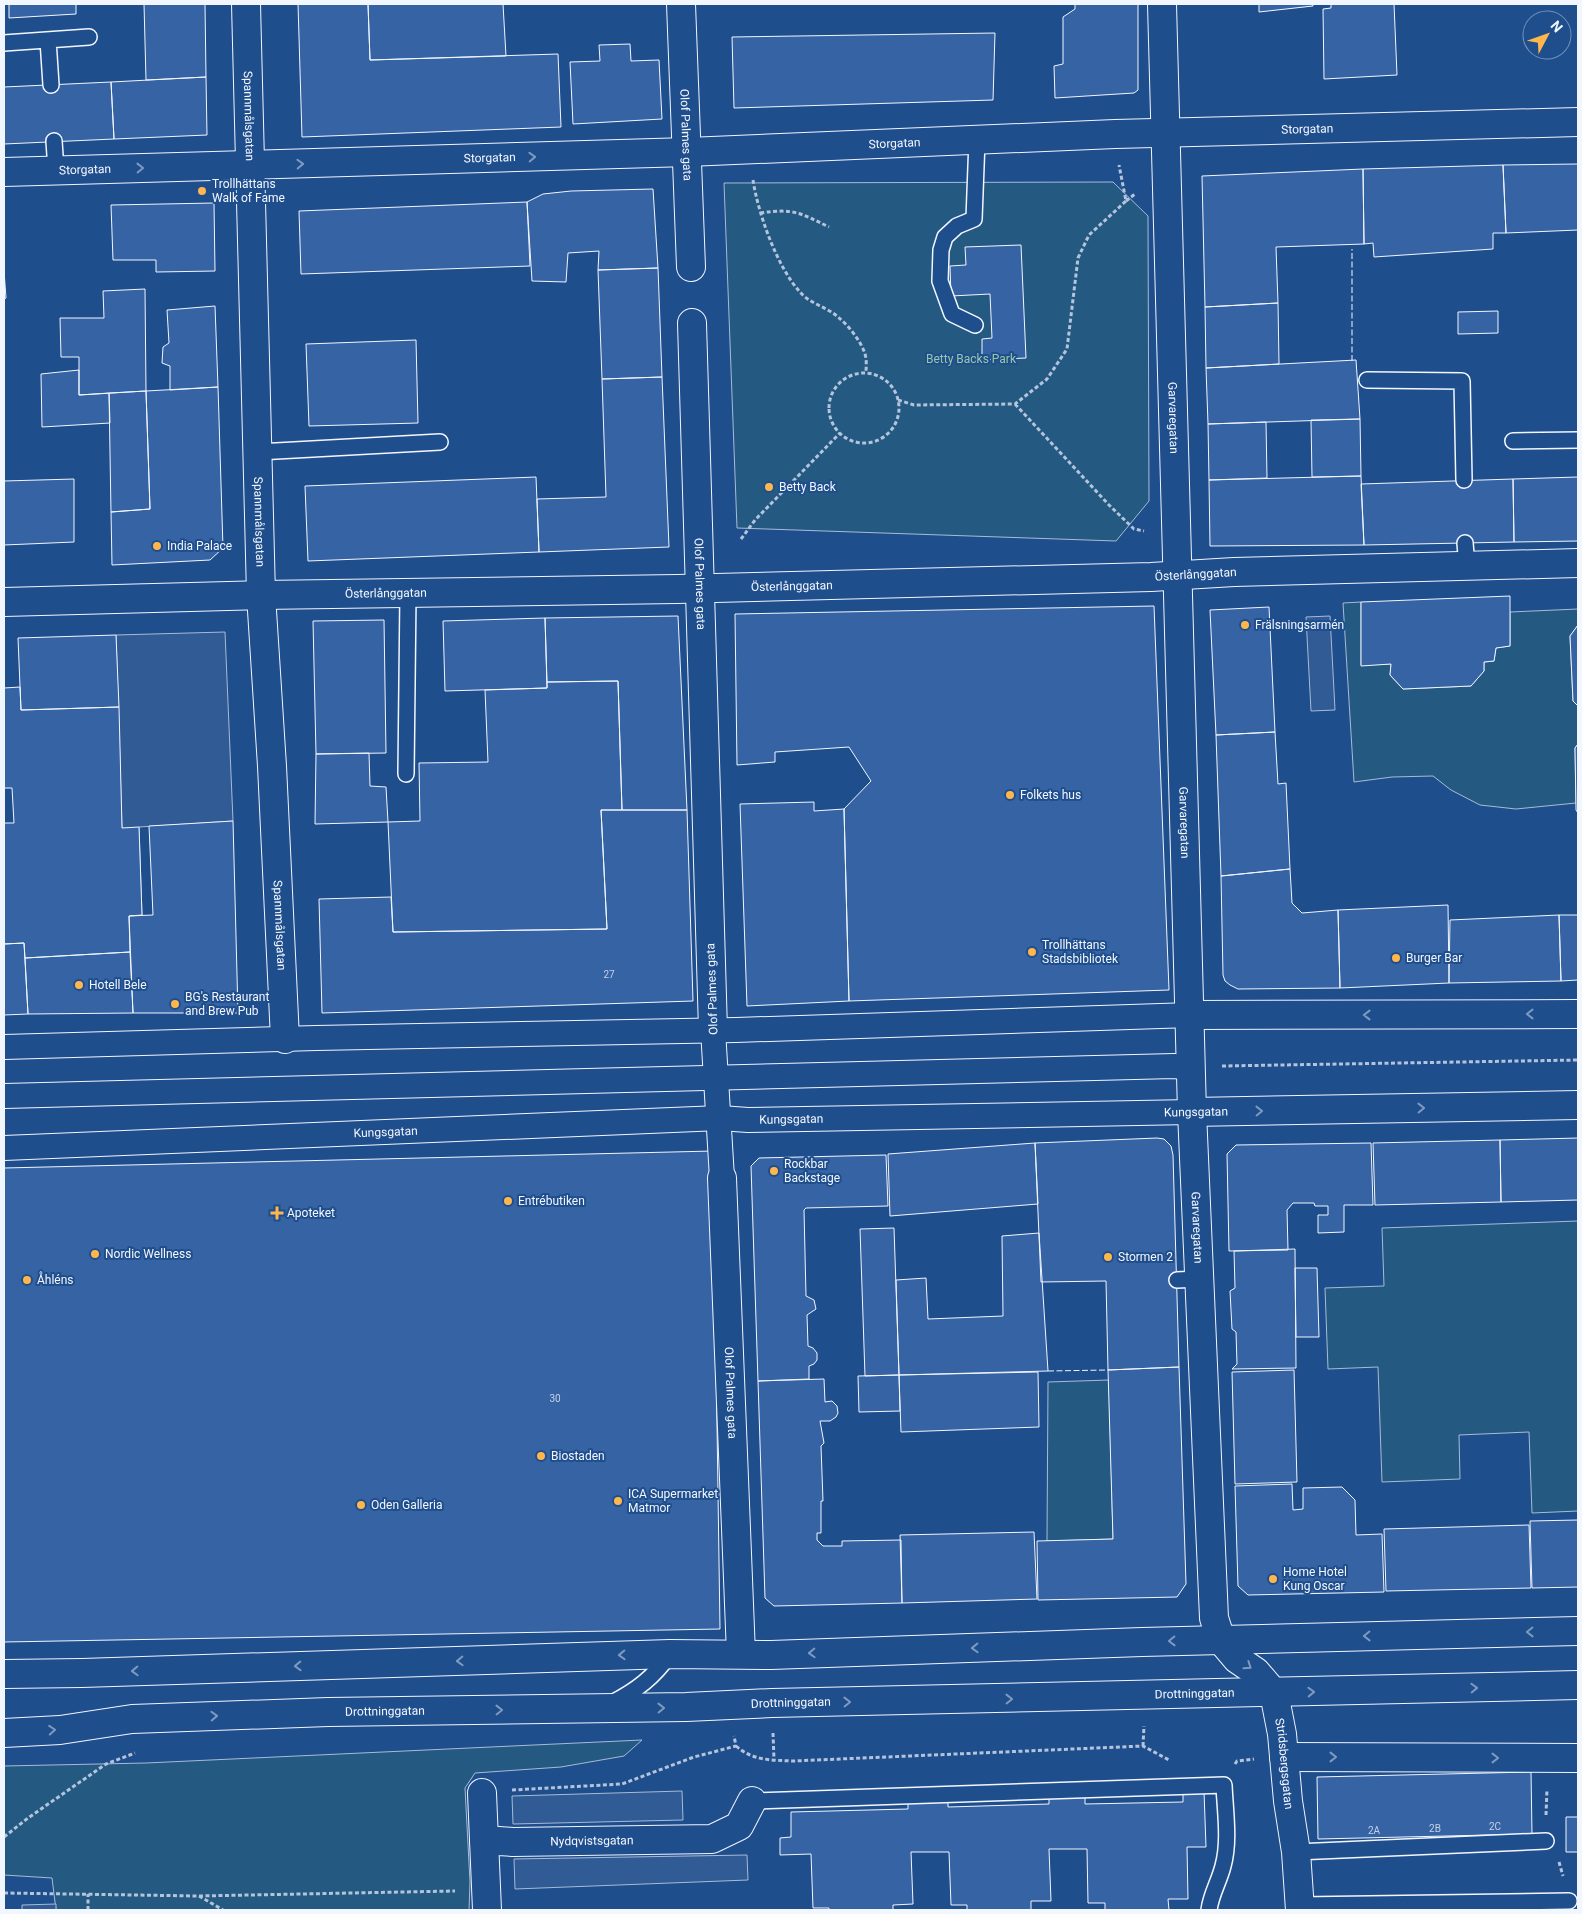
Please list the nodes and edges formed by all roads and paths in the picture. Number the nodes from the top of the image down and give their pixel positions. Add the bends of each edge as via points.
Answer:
1 (246, 4) edge
2 (681, 4) edge
3 (1162, 4) edge
4 (89, 37) dead end
5 (48, 40) junction
6 (4, 43) edge
7 (51, 85) dead end
8 (1578, 122) edge
9 (1165, 133) junction
10 (977, 140) junction
11 (54, 141) dead end
12 (688, 152) junction
13 (1119, 164) dead end
14 (251, 166) junction
15 (56, 170) junction
16 (4, 172) edge
17 (752, 175) dead end
18 (760, 213) junction
19 (829, 226) dead end
20 (691, 267) dead end
21 (692, 323) dead end
22 (975, 325) dead end
23 (866, 373) junction
24 (1367, 380) dead end
25 (898, 400) junction
26 (1015, 404) junction
27 (840, 433) junction
28 (1578, 440) edge
29 (1513, 441) dead end
30 (440, 442) dead end
31 (258, 452) junction
32 (1464, 480) dead end
33 (1151, 534) dead end
34 (741, 539) dead end
35 (1578, 563) edge
36 (1176, 576) junction
37 (700, 588) junction
38 (408, 593) junction
39 (261, 595) junction
40 (4, 602) edge
41 (406, 774) dead end
42 (1578, 1014) edge
43 (1190, 1015) junction
44 (713, 1030) junction
45 (284, 1039) junction
46 (4, 1047) edge
47 (1578, 1060) edge
48 (1192, 1068) junction
49 (717, 1076) junction
50 (4, 1096) edge
51 (1578, 1105) edge
52 (1192, 1112) junction
53 (720, 1118) junction
54 (4, 1148) edge
55 (722, 1178) joint
56 (1578, 1631) edge
57 (1221, 1640) junction
58 (670, 1654) junction
59 (741, 1654) junction
60 (4, 1674) edge
61 (1578, 1686) edge
62 (1274, 1693) junction
63 (728, 1705) junction
64 (600, 1709) junction
65 (4, 1733) edge
66 (736, 1746) junction
67 (1284, 1757) junction
68 (1548, 1758) junction
69 (1578, 1758) edge
70 (1170, 1761) dead end
71 (1227, 1761) dead end
72 (1237, 1761) junction
73 (1224, 1785) junction
74 (482, 1794) joint
75 (752, 1801) joint
76 (484, 1840) junction
77 (1546, 1841) joint
78 (1296, 1852) junction
79 (458, 1891) dead end
80 (4, 1894) edge
81 (88, 1894) junction
82 (198, 1896) junction
83 (1569, 1901) dead end
84 (1300, 1908) edge
85 (88, 1910) edge
86 (223, 1910) edge
87 (487, 1910) edge
88 (1209, 1910) edge

1 - 14 street, Spannmålsgatan
2 - 12 street, Olof Palmes gata
3 - 9 street, Garvaregatan
4 - 5 lane
5 - 6 lane
5 - 7 lane
8 - 9 street, Storgatan
9 - 10 street, Storgatan
9 - 36 street, Garvaregatan
10 - 12 street, Storgatan
10 - 22 lane via 974,219 956,226 945,237 941,250 940,281 952,314
11 - 15 lane
14 -> 12 street, Storgatan
12 - 20 street, Olof Palmes gata
13 - 26 path via 1126,201 1089,235 1078,258 1067,349 1047,379
15 -> 14 street, Storgatan
14 - 31 street, Spannmålsgatan
15 - 16 street, Storgatan
17 - 18 path
18 - 19 path via 783,210 800,213
18 - 23 path via 788,275 800,293 838,316 854,335 865,354
21 - 37 street, Olof Palmes gata
23 - 25 path via 886,382
23 - 27 path via 846,378 832,393 830,414
24 - 32 lane via 1462,381
25 - 26 path via 914,405
25 - 27 path via 896,422 881,438 859,442 848,440
26 - 33 path via 1134,528
27 - 34 path via 755,520
28 - 29 lane
30 - 31 lane
31 - 39 street, Spannmålsgatan
35 - 36 street, Österlånggatan via 1466,554
36 - 37 street, Österlånggatan
36 - 43 street, Garvaregatan
37 - 38 street, Österlånggatan
37 - 44 street, Olof Palmes gata
38 - 39 street, Österlånggatan
38 - 41 lane
39 - 40 street, Österlånggatan
39 - 45 street, Spannmålsgatan
42 -> 43 street
43 - 44 street
43 - 48 street, Garvaregatan
44 - 45 street
44 - 49 street, Olof Palmes gata
45 - 46 street
47 - 48 path
48 - 49 street
48 - 52 street, Garvaregatan
49 - 50 street
49 - 53 street, Olof Palmes gata
52 -> 51 street, Kungsgatan
52 - 53 street, Kungsgatan
52 - 57 street, Garvaregatan via 1188,1280 1214,1618
53 - 54 street, Kungsgatan
53 - 55 street, Olof Palmes gata
55 - 59 street, Olof Palmes gata
56 -> 57 street
57 -> 59 street
57 -> 62 street
58 - 59 street
58 -> 60 street
58 - 64 lane via 646,1682
62 -> 61 street, Drottninggatan
63 -> 62 street, Drottninggatan
62 - 67 street, Stridsbergsgatan
64 -> 63 street, Drottninggatan
63 - 66 path
65 -> 64 street, Drottninggatan via 60,1730 132,1719 328,1712
66 - 70 path via 762,1759 793,1761 1143,1746
66 - 74 path via 694,1757 622,1784 524,1788
67 -> 68 street
67 - 72 path
67 - 78 street, Stridsbergsgatan
68 - 69 street
68 - 77 path
71 - 72 path
72 - 73 path
73 - 75 lane
73 - 88 lane via 1224,1866
74 - 76 street
75 - 76 street, Nydqvistsgatan via 739,1826 712,1839
76 - 87 street
77 - 78 lane
78 - 84 street, Stridsbergsgatan
79 - 82 path
80 - 81 path
81 - 82 path
81 - 85 path
82 - 86 path
83 - 84 lane

